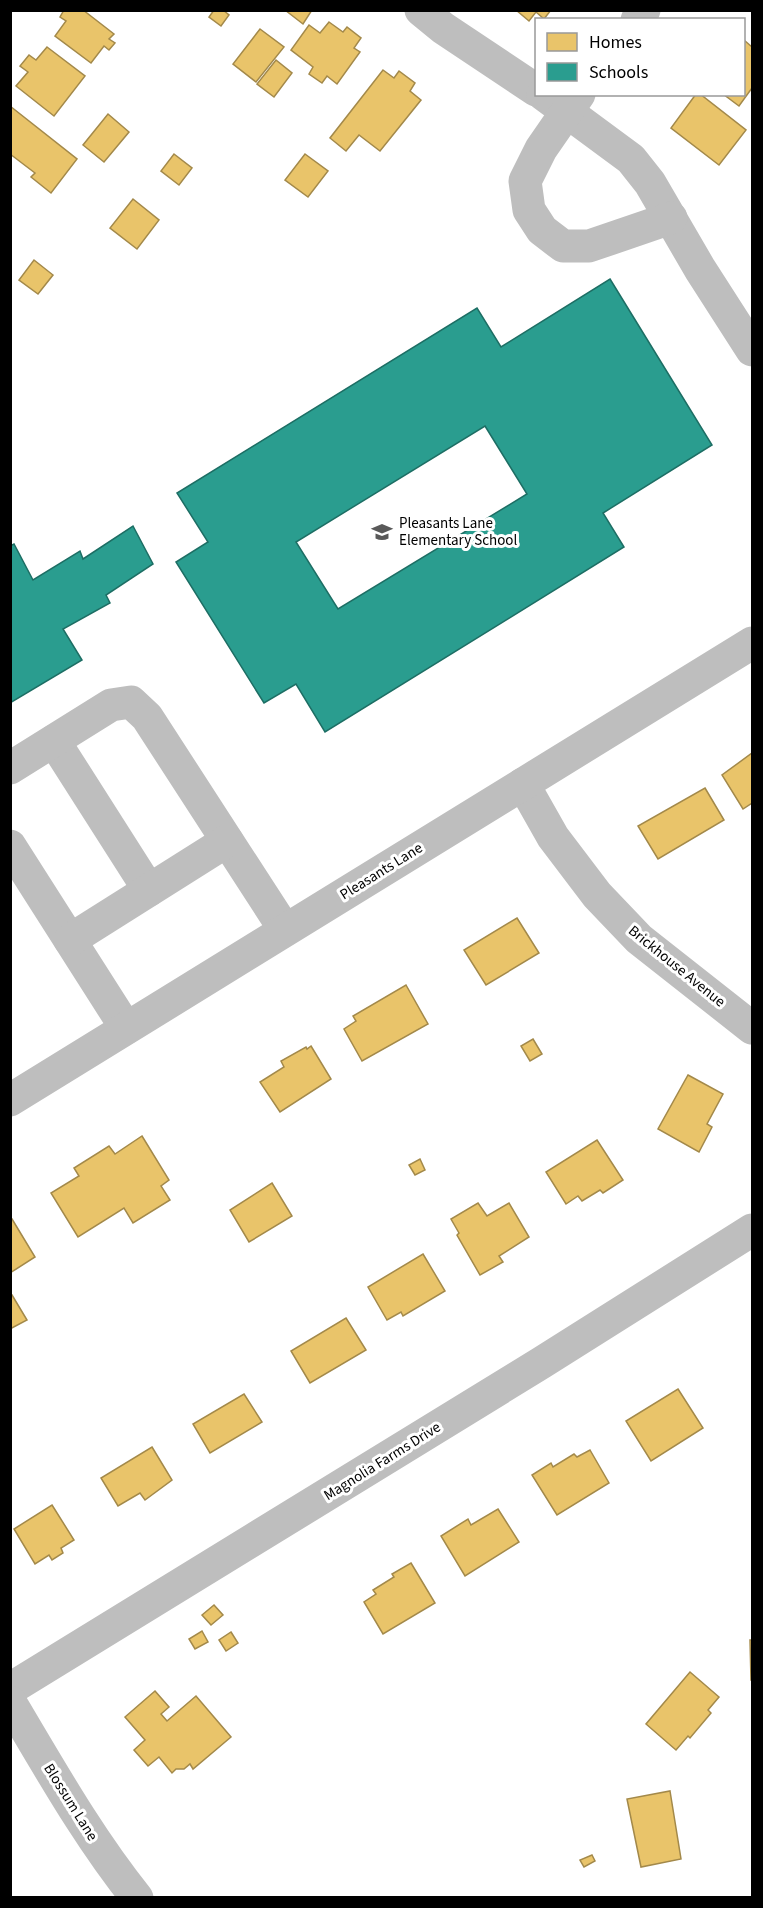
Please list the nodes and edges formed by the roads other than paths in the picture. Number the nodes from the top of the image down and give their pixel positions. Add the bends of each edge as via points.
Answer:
1 (421, 10) edge
2 (535, 89) edge
3 (563, 100) edge
4 (671, 218) junction
5 (753, 350) edge
6 (753, 643) edge
7 (54, 741) junction
8 (10, 768) edge
9 (523, 784) junction
10 (227, 841) junction
11 (10, 846) edge
12 (149, 890) junction
13 (285, 930) junction
14 (70, 940) junction
15 (126, 1028) junction
16 (753, 1028) edge
17 (10, 1100) edge
18 (753, 1230) edge
19 (10, 1689) edge
20 (10, 1702) edge
21 (137, 1898) edge

1 - 2 street
3 - 4 street via 631,159 651,183
3 - 4 street via 525,181 529,210 542,230 563,246 589,246
4 - 5 street
6 - 9 street, Pleasants Lane
7 - 8 street
7 - 10 street via 111,705 131,702 147,717
7 - 12 street
9 - 13 street, Pleasants Lane
9 - 16 street, Brickhouse Avenue via 553,837 597,895 639,939
10 - 12 street
10 - 13 street
11 - 14 street
12 - 14 street
13 - 15 street, Pleasants Lane
14 - 15 street
15 - 17 street, Pleasants Lane
18 - 19 street, Magnolia Farms Drive
20 - 21 street, Blossum Lane via 71,1805

